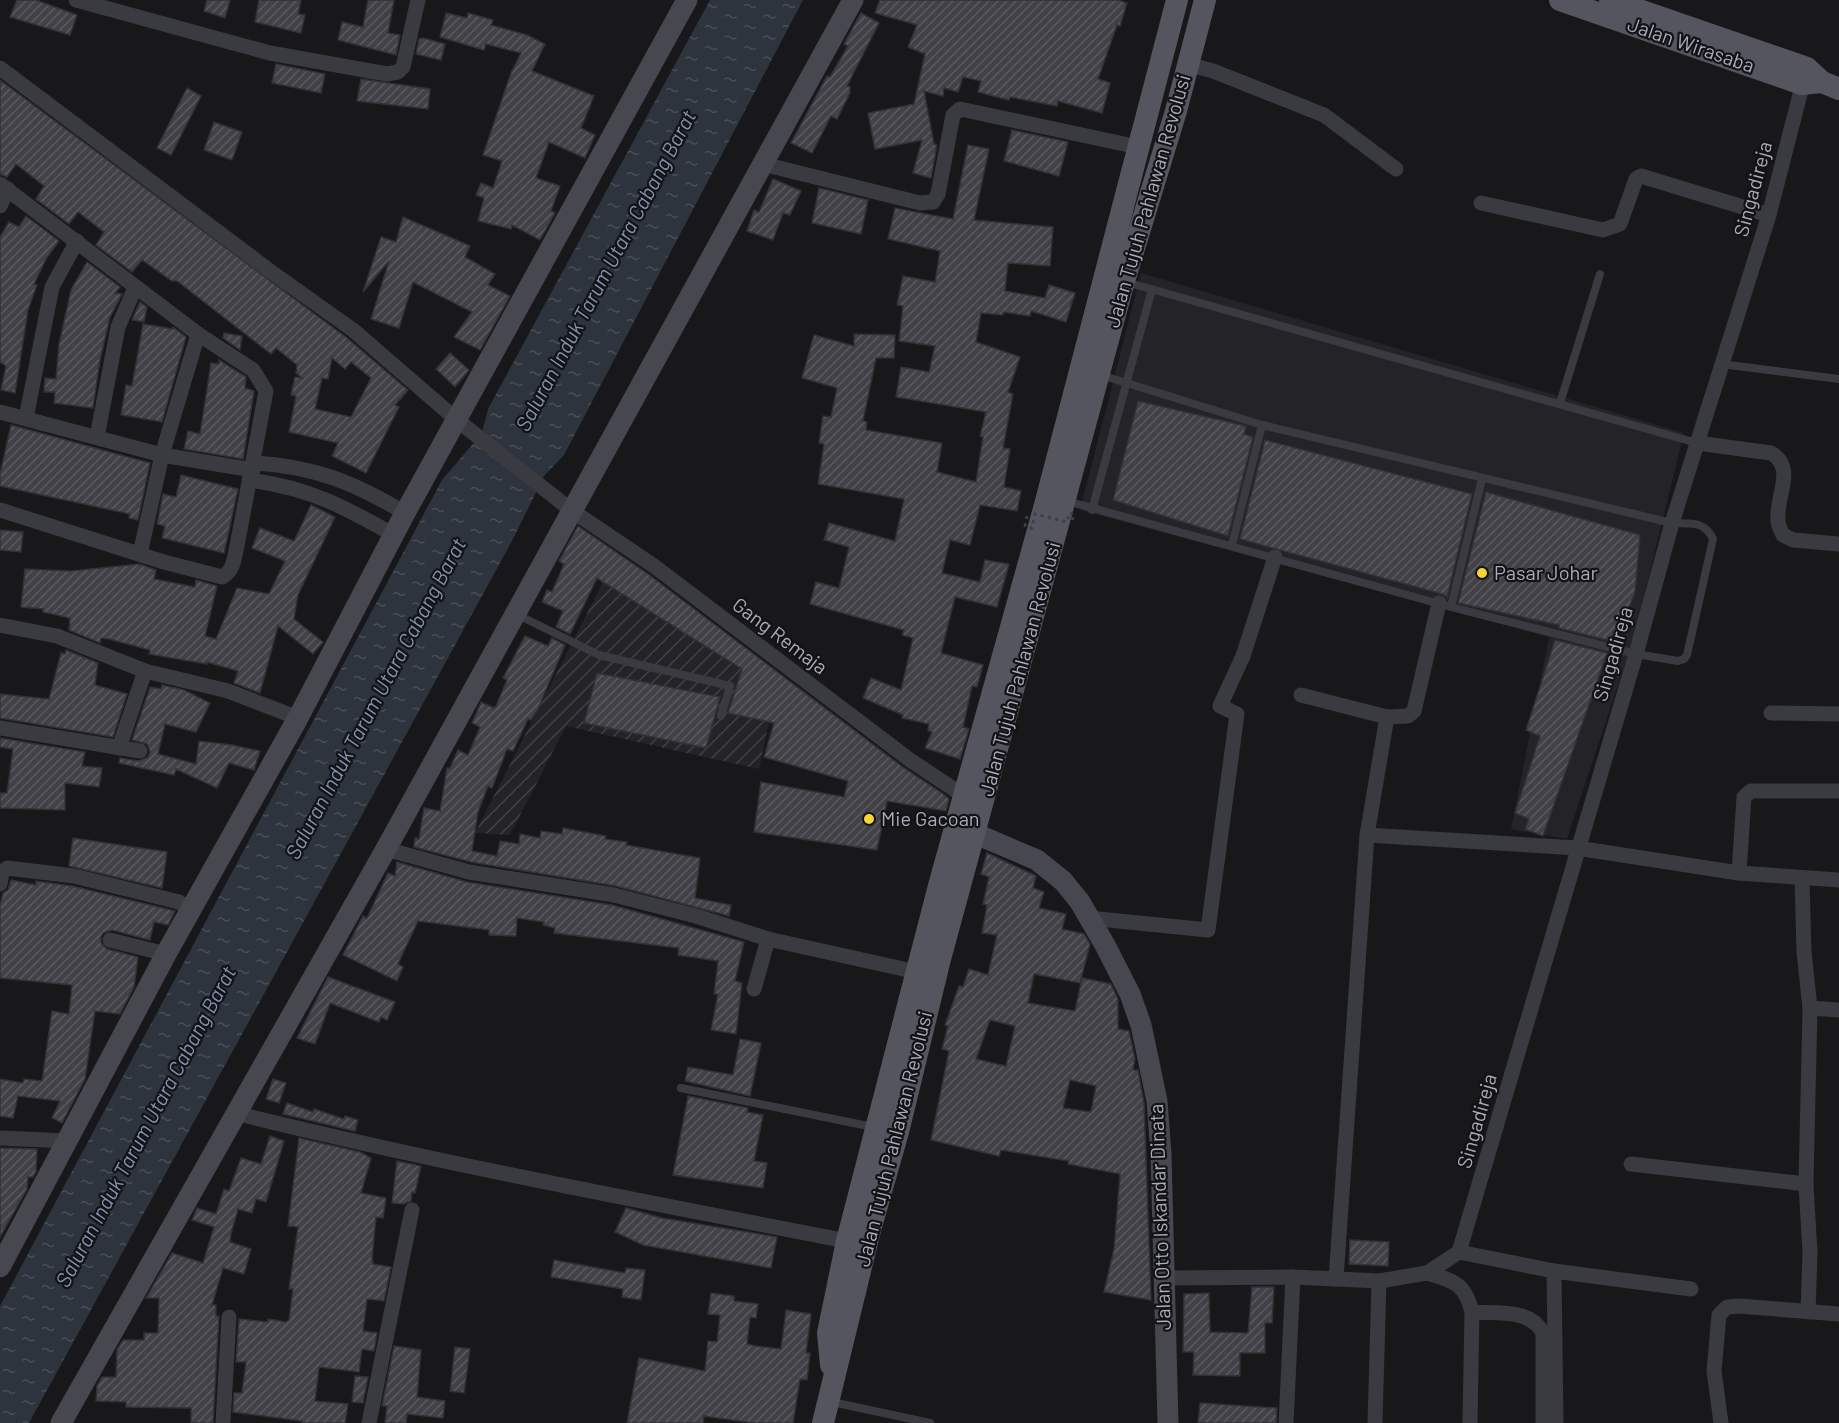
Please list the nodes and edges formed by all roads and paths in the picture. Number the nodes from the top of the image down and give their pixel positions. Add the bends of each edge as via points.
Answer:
1 (76, 0) edge
2 (418, 0) edge
3 (687, 0) edge
4 (853, 0) edge
5 (1177, 0) edge
6 (1205, 0) edge
7 (1560, 0) edge
8 (1610, 0) edge
9 (1187, 64) junction
10 (0, 68) edge
11 (1817, 81) edge
12 (1138, 147) junction
13 (763, 164) junction
14 (1396, 169) dead end
15 (4, 186) edge
16 (1481, 203) dead end
17 (0, 206) edge
18 (1769, 215) junction
19 (77, 241) junction
20 (1600, 274) dead end
21 (1124, 281) junction
22 (135, 288) junction
23 (1152, 289) junction
24 (198, 334) junction
25 (1721, 364) junction
26 (1100, 374) junction
27 (1839, 379) edge
28 (1125, 383) junction
29 (1560, 404) junction
30 (0, 412) edge
31 (26, 418) junction
32 (457, 420) junction
33 (1262, 425) junction
34 (97, 437) junction
35 (1697, 443) junction
36 (162, 455) junction
37 (253, 471) junction
38 (313, 471) junction
39 (1482, 479) junction
40 (365, 489) junction
41 (306, 491) junction
42 (0, 510) edge
43 (571, 510) junction
44 (1092, 510) junction
45 (1069, 511) junction
46 (353, 512) junction
47 (405, 513) junction
48 (1028, 516) dead end
49 (1671, 523) junction
50 (394, 535) junction
51 (1839, 544) edge
52 (1232, 545) junction
53 (140, 554) junction
54 (1275, 556) junction
55 (1445, 605) junction
56 (515, 614) junction
57 (0, 625) edge
58 (1636, 654) junction
59 (145, 671) junction
60 (1301, 695) dead end
61 (1771, 713) dead end
62 (1839, 714) edge
63 (721, 716) dead end
64 (1387, 717) junction
65 (298, 718) junction
66 (0, 728) edge
67 (119, 748) junction
68 (140, 751) dead end
69 (1839, 791) edge
70 (964, 795) junction
71 (976, 834) junction
72 (1367, 835) junction
73 (386, 849) junction
74 (1577, 849) junction
75 (1739, 873) junction
76 (1802, 878) junction
77 (1839, 880) edge
78 (0, 884) edge
79 (191, 910) junction
80 (1089, 918) junction
81 (768, 939) junction
82 (110, 940) dead end
83 (166, 954) junction
84 (917, 972) junction
85 (754, 989) dead end
86 (1810, 1008) junction
87 (1839, 1010) edge
88 (681, 1088) dead end
89 (235, 1113) junction
90 (877, 1128) junction
91 (0, 1138) edge
92 (68, 1141) junction
93 (1631, 1164) dead end
94 (1806, 1184) junction
95 (412, 1210) dead end
96 (847, 1241) junction
97 (1459, 1252) junction
98 (0, 1267) edge
99 (1554, 1271) junction
100 (1427, 1273) junction
101 (1293, 1276) junction
102 (1163, 1278) junction
103 (1336, 1279) junction
104 (1379, 1281) junction
105 (1691, 1289) dead end
106 (1472, 1312) junction
107 (1808, 1312) junction
108 (1839, 1314) edge
109 (229, 1317) dead end
110 (832, 1375) junction
111 (827, 1400) junction
112 (61, 1423) edge
113 (223, 1423) edge
114 (369, 1423) edge
115 (823, 1423) edge
116 (930, 1423) edge
117 (1168, 1423) edge
118 (1286, 1423) edge
119 (1375, 1423) edge
120 (1470, 1423) edge
121 (1543, 1423) edge
122 (1556, 1423) edge
123 (1721, 1423) edge

1 - 2 street via 270,53 387,74 403,67
3 - 32 street
4 - 13 street
5 - 12 main road, Jalan Tujuh Pahlawan Revolusi
6 - 9 main road, Jalan Tujuh Pahlawan Revolusi
7 - 11 main road, Jalan Wirasaba
8 - 11 main road, Jalan Wirasaba
9 - 14 street via 1324,115
9 - 21 main road, Jalan Tujuh Pahlawan Revolusi
10 - 32 street, Gang Remaja via 353,330
11 - 18 street, Singadireja
12 - 13 street via 960,109 953,115 938,194 933,202 920,203
12 - 70 main road, Jalan Tujuh Pahlawan Revolusi via 1041,520
13 - 43 street
15 - 17 street
15 - 19 street
16 - 18 street via 1603,230 1620,224 1636,179 1641,176
18 - 25 street, Singadireja
19 - 22 street
19 - 31 street via 52,287
20 - 29 lane
21 - 23 lane
21 - 26 main road, Jalan Tujuh Pahlawan Revolusi
22 - 24 street
22 - 34 street via 118,327
23 - 28 lane
23 - 29 lane
24 - 36 street
24 - 37 street via 254,370 262,381 265,407
25 - 27 lane
25 - 35 street, Singadireja
26 - 28 lane
26 - 45 main road, Jalan Tujuh Pahlawan Revolusi
28 - 33 lane
28 - 44 lane
29 - 35 lane
30 - 31 street
31 - 34 street
32 - 43 street, Gang Remaja
32 - 47 street
33 - 39 lane
33 - 52 lane
34 - 36 street
35 - 49 street, Singadireja
35 - 51 street via 1771,453 1780,458 1785,467 1778,522 1783,535 1792,540
36 - 37 street
36 - 53 street
37 - 38 street
37 - 41 street
37 - 53 street via 229,573 216,576
38 - 40 street
38 - 41 street
39 - 49 lane
39 - 55 lane
40 - 46 street
40 - 47 street
41 - 46 street
42 - 53 street
43 - 56 street
43 - 70 street, Gang Remaja via 654,566 910,760
44 - 45 lane
44 - 52 lane
45 - 48 path, bridge via 1074,514 1069,513 1066,522 1035,514 1032,528 1024,526
45 - 71 main road, Jalan Tujuh Pahlawan Revolusi
46 - 50 street
47 - 50 street
49 - 58 street, Singadireja
49 - 58 lane via 1700,524 1713,539 1687,654 1678,660
50 - 65 street
52 - 54 lane
54 - 55 lane
54 - 80 street via 1242,656 1220,706 1237,714 1208,930
55 - 58 lane
55 - 64 street via 1414,711 1401,718
56 - 63 lane via 599,655 730,686
56 - 73 street
57 - 59 street via 57,636
58 - 74 street, Singadireja
59 - 65 street via 228,691
59 - 67 street
60 - 64 street
61 - 62 street
64 - 72 street
65 - 79 street
66 - 67 street
67 - 68 street
69 - 75 street via 1751,791 1744,797
70 - 84 main road, Jalan Tujuh Pahlawan Revolusi
71 - 80 street, Jalan Otto Iskandar Dinata via 1052,869
71 - 110 main road, Jalan Tujuh Pahlawan Revolusi
72 - 74 street
72 - 103 street
73 - 81 street via 469,872 614,895
73 - 89 street
74 - 75 street
74 - 97 street, Singadireja
75 - 76 street
76 - 77 street
76 - 86 street
78 - 79 street via 7,868 74,876 179,902
79 - 83 street
80 - 102 street, Jalan Otto Iskandar Dinata via 1130,994 1149,1061 1161,1154
81 - 84 street
81 - 85 street
82 - 83 street
83 - 92 street
84 - 90 main road, Jalan Tujuh Pahlawan Revolusi
86 - 87 street
86 - 94 street
88 - 90 lane
89 - 96 street via 506,1176
89 - 112 street
90 - 96 main road, Jalan Tujuh Pahlawan Revolusi
91 - 92 street
92 - 98 street
93 - 94 street
94 - 107 street
95 - 114 street
96 - 110 main road, Jalan Tujuh Pahlawan Revolusi via 828,1333
97 - 99 street
97 - 100 street
99 - 105 street
99 - 122 street
100 - 104 street
100 - 106 street via 1461,1287
101 - 102 street
101 - 103 street
101 - 118 street
102 - 117 street, Jalan Otto Iskandar Dinata
103 - 104 street
104 - 119 street
106 - 120 street
106 - 121 street via 1527,1316 1538,1323 1543,1333
107 - 108 street
107 - 123 street via 1739,1306 1728,1307 1719,1315 1714,1371
109 - 113 street
110 - 111 main road, Jalan Tujuh Pahlawan Revolusi
111 - 115 main road, Jalan Tujuh Pahlawan Revolusi
111 - 116 lane

